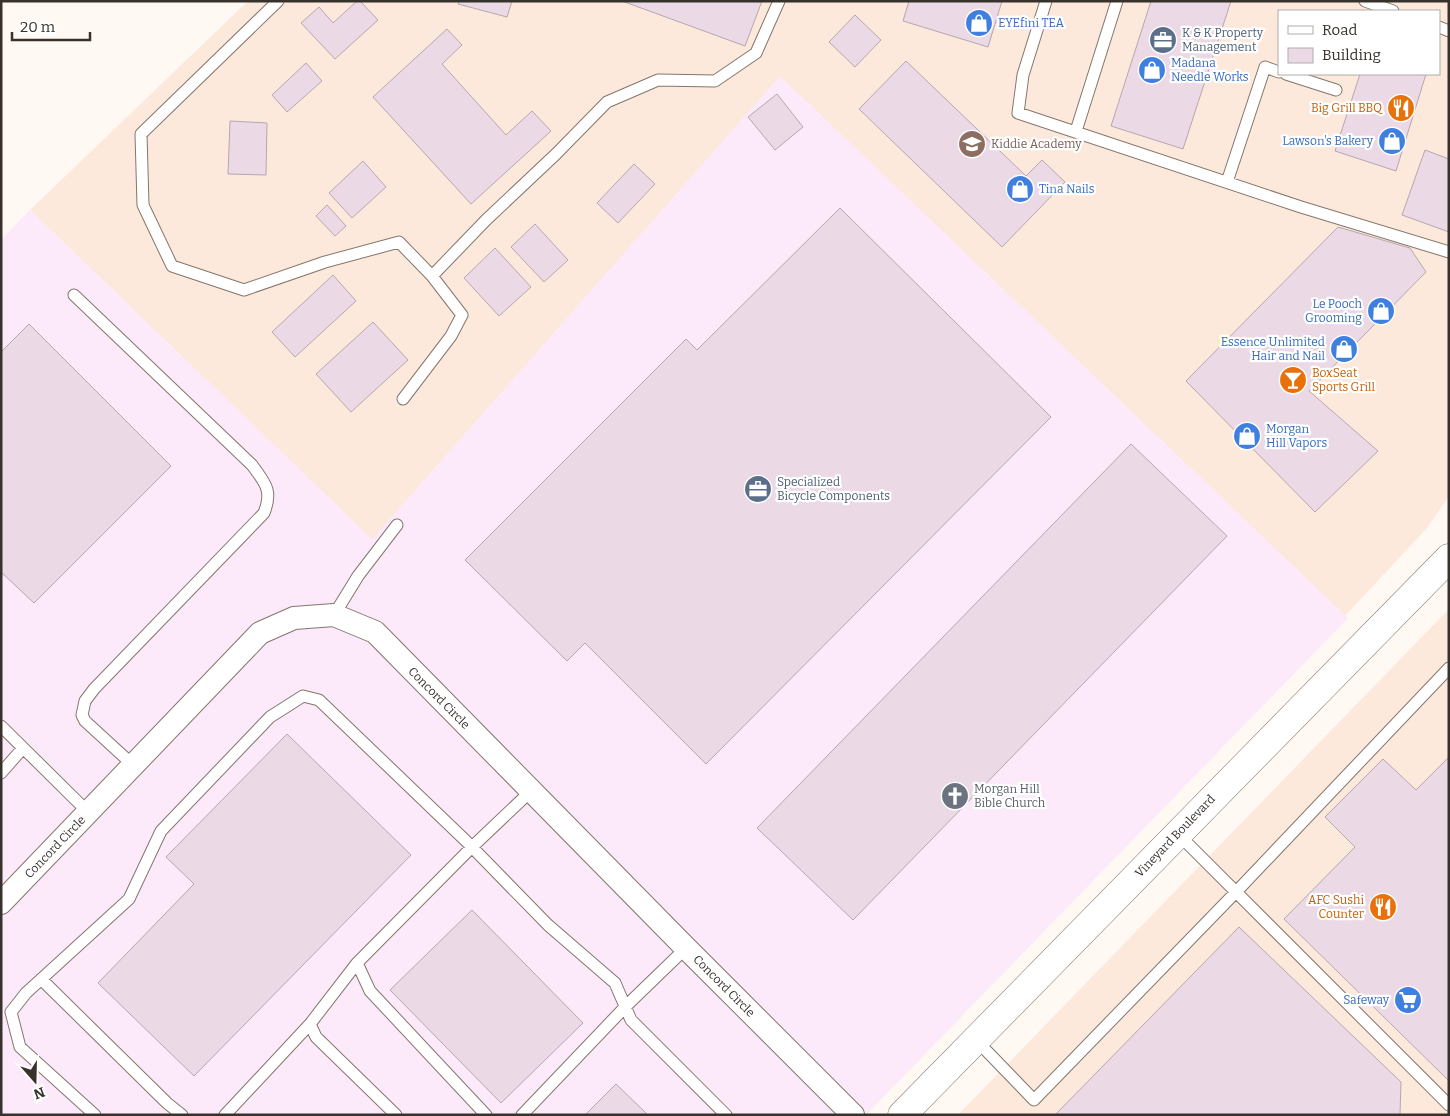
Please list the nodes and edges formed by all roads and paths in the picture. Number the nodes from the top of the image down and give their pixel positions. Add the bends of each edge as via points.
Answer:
1 (278, 1) edge
2 (779, 1) edge
3 (1046, 1) edge
4 (1118, 1) edge
5 (1365, 1) edge
6 (1390, 10) edge
7 (1278, 72) edge
8 (1289, 75) edge
9 (1336, 90) dead end
10 (1076, 131) junction
11 (1227, 182) junction
12 (1449, 252) edge
13 (432, 276) junction
14 (74, 295) dead end
15 (402, 399) dead end
16 (397, 525) dead end
17 (1449, 558) edge
18 (334, 615) junction
19 (1449, 668) edge
20 (1, 726) edge
21 (24, 748) junction
22 (133, 765) junction
23 (1, 774) edge
24 (531, 791) junction
25 (88, 812) junction
26 (1178, 834) junction
27 (472, 847) junction
28 (1236, 892) junction
29 (1, 903) edge
30 (686, 948) junction
31 (357, 963) junction
32 (41, 979) junction
33 (626, 1006) junction
34 (310, 1024) junction
35 (976, 1040) junction
36 (1449, 1105) edge
37 (95, 1115) edge
38 (182, 1115) edge
39 (225, 1115) edge
40 (396, 1115) edge
41 (486, 1115) edge
42 (522, 1115) edge
43 (726, 1115) edge
44 (853, 1115) edge
45 (902, 1115) edge

1 - 13 lane via 141,134 143,206 172,266 244,290 325,262 399,242
2 - 13 lane via 756,53 715,81 658,80 607,102
3 - 10 lane via 1023,75 1018,113
4 - 10 lane
5 - 6 lane
7 - 11 lane via 1265,67
8 - 9 lane
10 - 11 lane
11 - 12 lane
13 - 15 lane via 462,315 451,336
14 - 22 lane via 252,466 268,491 269,500 264,513 85,701 82,715 86,721
16 - 18 lane via 358,576
17 - 26 street, Vineyard Boulevard
18 - 22 street, Concord Circle via 294,618 260,634
18 - 24 street, Concord Circle via 374,632
19 - 28 lane
20 - 21 lane
21 - 23 lane
21 - 25 lane
22 - 25 street, Concord Circle
24 - 27 lane
24 - 30 street, Concord Circle
25 - 29 street, Concord Circle
26 - 28 lane
26 - 35 street, Vineyard Boulevard
27 - 31 lane
27 - 32 lane via 319,700 303,696 270,717 161,831 129,899
27 - 33 lane via 548,924 615,983
28 - 35 lane via 1034,1100
28 - 36 lane
30 - 33 lane
30 - 44 street, Concord Circle
31 - 34 lane
31 - 41 lane via 370,991
32 - 37 lane via 10,1012 20,1047
32 - 38 lane
33 - 42 lane
33 - 43 lane via 631,1020
34 - 39 lane
34 - 40 lane via 316,1036
35 - 45 street, Vineyard Boulevard

